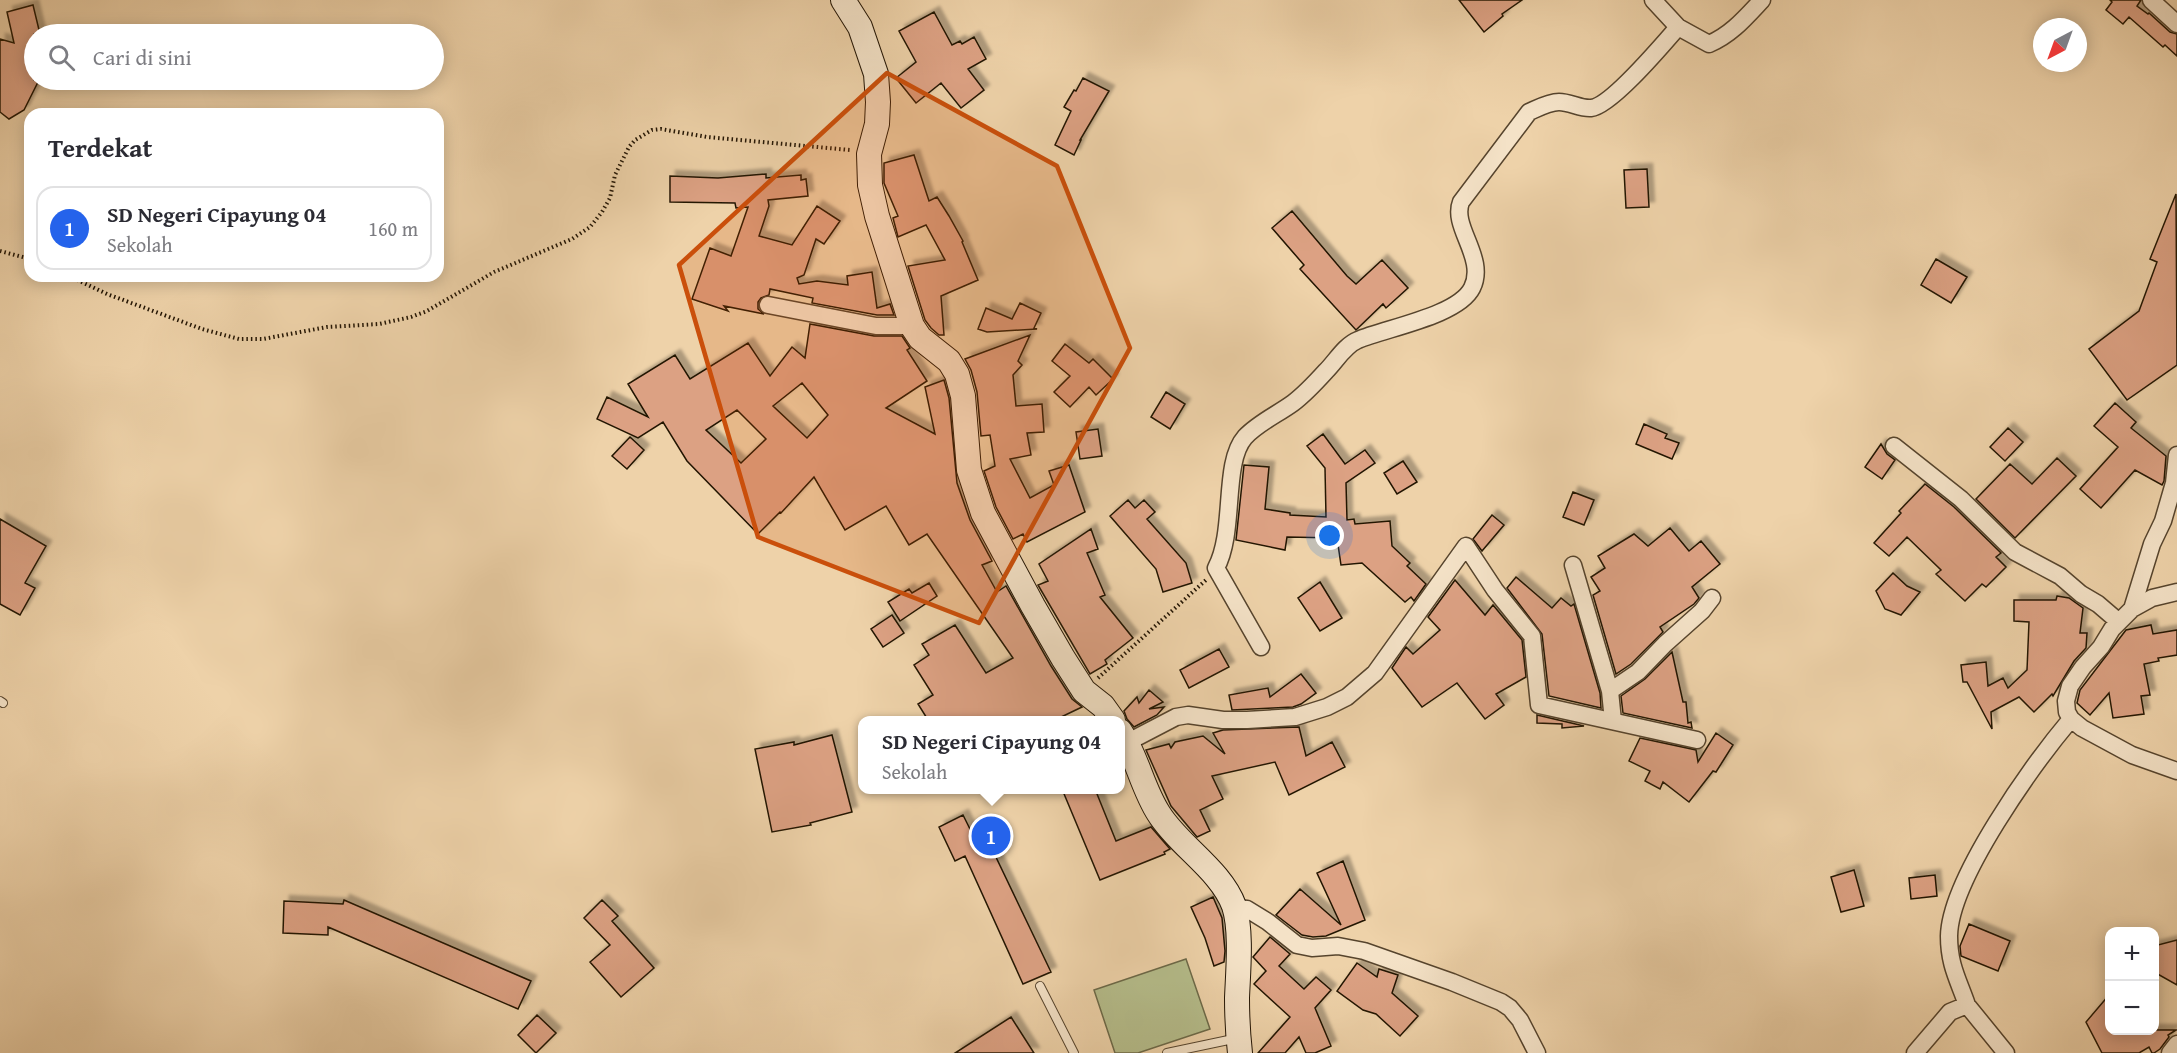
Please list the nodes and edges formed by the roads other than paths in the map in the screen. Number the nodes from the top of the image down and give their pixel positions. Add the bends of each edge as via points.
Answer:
1 (843, 0) edge
2 (1653, 0) edge
3 (1762, 0) edge
4 (2151, 0) edge
5 (2177, 24) edge
6 (1678, 27) junction
7 (768, 305) dead end
8 (912, 326) junction
9 (1894, 446) dead end
10 (2177, 455) edge
11 (1573, 565) dead end
12 (2177, 592) edge
13 (1712, 598) dead end
14 (2132, 609) junction
15 (2119, 622) junction
16 (1261, 647) dead end
17 (1610, 692) junction
18 (1110, 716) edge
19 (2071, 719) junction
20 (1613, 721) junction
21 (1125, 736) edge
22 (1125, 738) edge
23 (1697, 740) dead end
24 (2177, 771) edge
25 (1235, 908) junction
26 (1040, 986) dead end
27 (1967, 1005) junction
28 (2177, 1044) edge
29 (1239, 1046) edge
30 (1074, 1053) edge
31 (1167, 1053) edge
32 (1537, 1053) edge
33 (1915, 1053) edge
34 (2006, 1053) edge
35 (2170, 1053) edge

1 - 8 street via 860,27 876,74 877,124 868,154 870,185
2 - 6 street
3 - 6 street via 1723,38 1709,44
4 - 5 street
6 - 16 street via 1628,81 1596,107 1559,102 1529,112 1458,209 1477,272 1473,286 1459,303 1357,340 1294,402 1246,436 1234,458 1225,546 1216,568
7 - 8 street via 876,326
8 - 18 street via 920,338 949,361 957,374 963,396 969,470 978,503 1084,691
9 - 15 street via 1960,499 2015,552 2060,576
10 - 14 street via 2163,521
11 - 17 street
12 - 14 street via 2152,598
13 - 17 street via 1638,672
14 - 15 street
15 - 19 street via 2070,686 2066,701
17 - 20 street
19 - 24 street via 2132,755
19 - 27 street via 2002,815 1963,881 1953,911 1949,947 1952,967
20 - 21 street via 1539,705 1532,636 1466,546 1381,665 1347,697 1295,717 1222,720 1188,715
20 - 23 street
22 - 25 street via 1157,812 1220,882
25 - 29 street
25 - 32 street via 1247,909 1297,945 1364,951 1501,1002 1520,1020
26 - 30 lane
27 - 33 street via 1950,1012
27 - 34 street
28 - 35 street
29 - 31 lane

